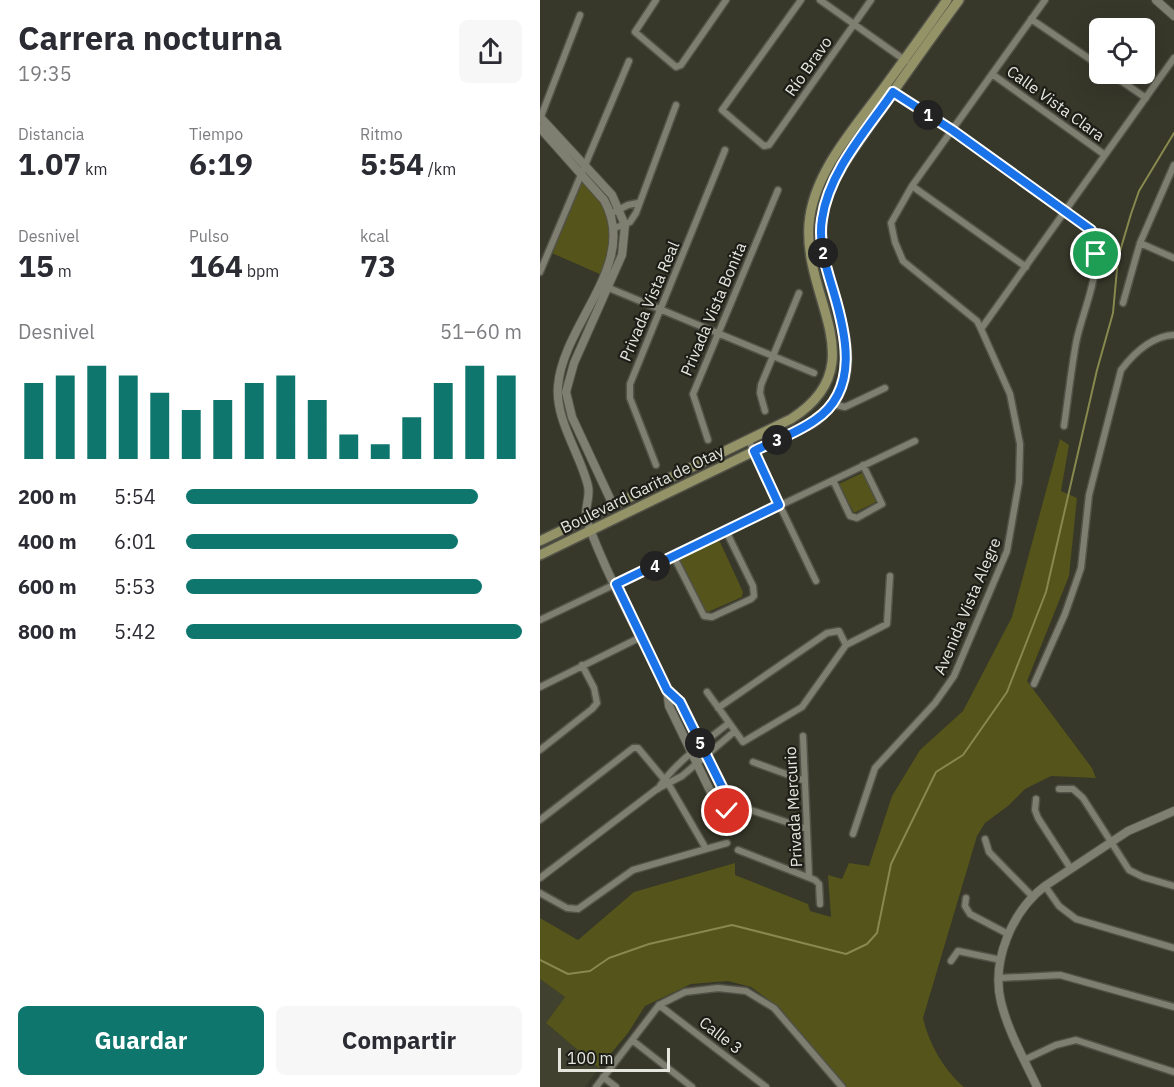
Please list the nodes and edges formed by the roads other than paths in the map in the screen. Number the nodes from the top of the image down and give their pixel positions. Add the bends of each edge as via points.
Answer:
1 (656, 0) edge
2 (726, 0) edge
3 (801, 0) edge
4 (820, 0) edge
5 (872, 0) edge
6 (947, 0) edge
7 (959, 0) edge
8 (1045, 0) edge
9 (1156, 0) edge
10 (580, 15) dead end
11 (1174, 16) edge
12 (1031, 19) junction
13 (854, 24) junction
14 (1174, 58) edge
15 (1089, 59) edge
16 (629, 61) dead end
17 (908, 62) junction
18 (992, 74) junction
19 (1126, 84) edge
20 (889, 89) junction
21 (1146, 98) junction
22 (676, 105) dead end
23 (540, 118) edge
24 (540, 128) edge
25 (952, 130) junction
26 (725, 150) dead end
27 (1105, 154) junction
28 (585, 165) junction
29 (1174, 165) edge
30 (582, 174) junction
31 (912, 186) junction
32 (778, 190) dead end
33 (638, 203) junction
34 (620, 208) junction
35 (1066, 211) junction
36 (612, 213) junction
37 (626, 225) junction
38 (615, 228) junction
39 (1140, 243) junction
40 (1174, 258) edge
41 (1026, 267) junction
42 (540, 273) edge
43 (599, 283) junction
44 (608, 287) junction
45 (799, 293) dead end
46 (1123, 303) dead end
47 (661, 310) junction
48 (981, 329) junction
49 (717, 332) junction
50 (1174, 335) edge
51 (774, 355) junction
52 (565, 359) junction
53 (574, 363) junction
54 (814, 373) dead end
55 (885, 388) dead end
56 (832, 404) junction
57 (765, 411) dead end
58 (1064, 426) dead end
59 (748, 439) junction
60 (708, 440) dead end
61 (915, 441) dead end
62 (754, 451) junction
63 (656, 465) dead end
64 (863, 465) junction
65 (833, 480) junction
66 (599, 481) junction
67 (588, 486) junction
68 (779, 505) junction
69 (613, 506) junction
70 (586, 519) junction
71 (591, 530) junction
72 (726, 531) junction
73 (540, 541) edge
74 (540, 555) edge
75 (674, 557) junction
76 (890, 576) dead end
77 (816, 580) dead end
78 (616, 584) junction
79 (540, 620) edge
80 (641, 637) junction
81 (846, 645) junction
82 (582, 666) junction
83 (1034, 684) dead end
84 (540, 687) edge
85 (667, 690) junction
86 (707, 692) dead end
87 (718, 708) junction
88 (729, 723) junction
89 (735, 731) junction
90 (803, 736) dead end
91 (701, 744) junction
92 (540, 750) edge
93 (705, 753) junction
94 (693, 754) junction
95 (753, 762) dead end
96 (697, 763) junction
97 (665, 778) junction
98 (805, 781) junction
99 (669, 784) junction
100 (657, 789) junction
101 (1059, 789) dead end
102 (725, 793) junction
103 (714, 799) junction
104 (1036, 799) dead end
105 (730, 803) junction
106 (1174, 811) edge
107 (540, 819) edge
108 (807, 829) junction
109 (853, 834) dead end
110 (985, 839) dead end
111 (1112, 842) junction
112 (727, 843) dead end
113 (705, 847) junction
114 (738, 850) dead end
115 (1071, 869) junction
116 (809, 876) junction
117 (540, 878) edge
118 (1045, 886) junction
119 (1174, 886) edge
120 (540, 893) edge
121 (1032, 896) junction
122 (966, 898) dead end
123 (820, 904) dead end
124 (1008, 934) junction
125 (1174, 948) edge
126 (1001, 960) junction
127 (951, 961) dead end
128 (999, 978) junction
129 (659, 1005) junction
130 (1174, 1007) edge
131 (632, 1040) junction
132 (1024, 1060) junction
133 (1174, 1072) edge
134 (603, 1077) junction
135 (596, 1087) edge
136 (616, 1087) edge
137 (692, 1087) edge
138 (766, 1087) edge
139 (842, 1087) edge
140 (1037, 1087) edge

1 - 2 street via 634,30 678,67
3 - 13 street, Río Bravo via 722,110 766,146
4 - 13 street
5 - 13 street, Río Bravo
6 - 17 main road, Boulevard Garita de Otay
7 - 17 main road, Boulevard Garita de Otay
8 - 12 street
9 - 11 street
10 - 23 street
12 - 15 street
12 - 18 street
13 - 17 street
14 - 21 street
16 - 28 street
17 - 20 main road, Boulevard Garita de Otay
18 - 25 street
18 - 27 street, Calle Vista Clara
19 - 21 street
20 - 25 street
20 - 56 main road, Boulevard Garita de Otay via 839,171 824,208 821,246 847,348 843,382
20 - 59 main road, Boulevard Garita de Otay via 826,172 809,221 810,257 832,342 832,374 815,403
21 - 27 street
22 - 33 street
23 - 28 street
24 - 30 street
25 - 31 street
25 - 35 street
26 - 47 street, Privada Vista Real
27 - 35 street
28 - 30 street
28 - 34 street
29 - 39 street
30 - 36 street
30 - 42 street
31 - 41 street
31 - 48 street, Avenida Vista Alegre via 891,222 903,261 977,321
32 - 49 street, Privada Vista Bonita
33 - 34 street
33 - 37 street via 633,219
34 - 36 street
34 - 37 street
35 - 41 street
35 - 58 street via 1091,230 1096,254 1094,278 1076,341
36 - 38 street
37 - 38 street
37 - 44 street via 622,255
38 - 43 street via 614,251
39 - 40 street
39 - 46 street
41 - 48 street
43 - 44 street
43 - 52 street
44 - 47 street
44 - 53 street
45 - 51 street
47 - 49 street
47 - 63 street, Privada Vista Real via 629,391
48 - 109 street, Avenida Vista Alegre via 1010,394 1020,444 1019,482 1007,550 954,676 935,703 875,768
49 - 51 street
49 - 60 street, Privada Vista Bonita via 693,394
50 - 83 street via 1154,340 1132,355 1121,370 1089,495 1081,568
51 - 54 street
51 - 57 street via 760,393
52 - 53 street
52 - 67 street via 558,386 559,401
53 - 66 street via 566,392 568,404
55 - 56 street via 845,407
56 - 62 main road, Boulevard Garita de Otay via 814,422
59 - 62 street
59 - 69 main road, Boulevard Garita de Otay
61 - 64 street
62 - 68 street
62 - 71 main road, Boulevard Garita de Otay
64 - 65 street
64 - 65 street via 882,504 857,518 850,516
65 - 68 street
66 - 67 street
66 - 69 street
67 - 70 street
68 - 72 street
68 - 77 street
69 - 70 main road, Boulevard Garita de Otay
70 - 71 street
70 - 73 main road, Boulevard Garita de Otay
71 - 74 main road, Boulevard Garita de Otay
71 - 78 street
72 - 75 street
72 - 75 street via 753,586 751,599 712,617 704,616
75 - 78 street
76 - 81 street via 887,624
78 - 79 street
78 - 80 street
80 - 82 street
80 - 85 street
81 - 87 street via 839,631 827,633
81 - 89 street via 802,707 750,740 741,740
82 - 84 street
82 - 92 street via 597,703
85 - 91 street via 680,702
85 - 94 street via 669,706
86 - 87 street
87 - 88 street
88 - 89 street
88 - 91 street
89 - 93 street
90 - 98 street, Privada Mercurio
91 - 93 street
91 - 94 street
93 - 96 street
93 - 102 street
94 - 96 street
94 - 97 street
95 - 98 street
96 - 99 street
96 - 103 street
97 - 99 street
97 - 100 street
97 - 107 street via 642,749 636,747
98 - 108 street, Privada Mercurio
99 - 100 street
99 - 113 street
100 - 117 street
101 - 111 street via 1079,793
102 - 103 street
102 - 105 street
103 - 105 street via 722,812 727,811
104 - 115 street via 1038,818
105 - 108 street
106 - 111 street via 1144,822
108 - 116 street, Privada Mercurio
110 - 121 street via 988,852
111 - 115 street
111 - 119 street via 1135,875
112 - 113 street
113 - 120 street via 633,870 578,909 572,910
114 - 116 street
115 - 118 street
116 - 123 street via 818,882
118 - 121 street
118 - 125 street via 1059,906 1076,919
121 - 124 street
122 - 124 street via 970,914
124 - 126 street
126 - 127 street via 958,951
126 - 128 street
128 - 130 street via 1060,975
128 - 132 street via 1003,1010
129 - 131 street
129 - 138 street, Calle 3
129 - 139 street via 673,996 700,989 746,991 774,1008
131 - 134 street
131 - 137 street
132 - 133 street via 1076,1040
132 - 140 street
134 - 135 street
134 - 136 street

